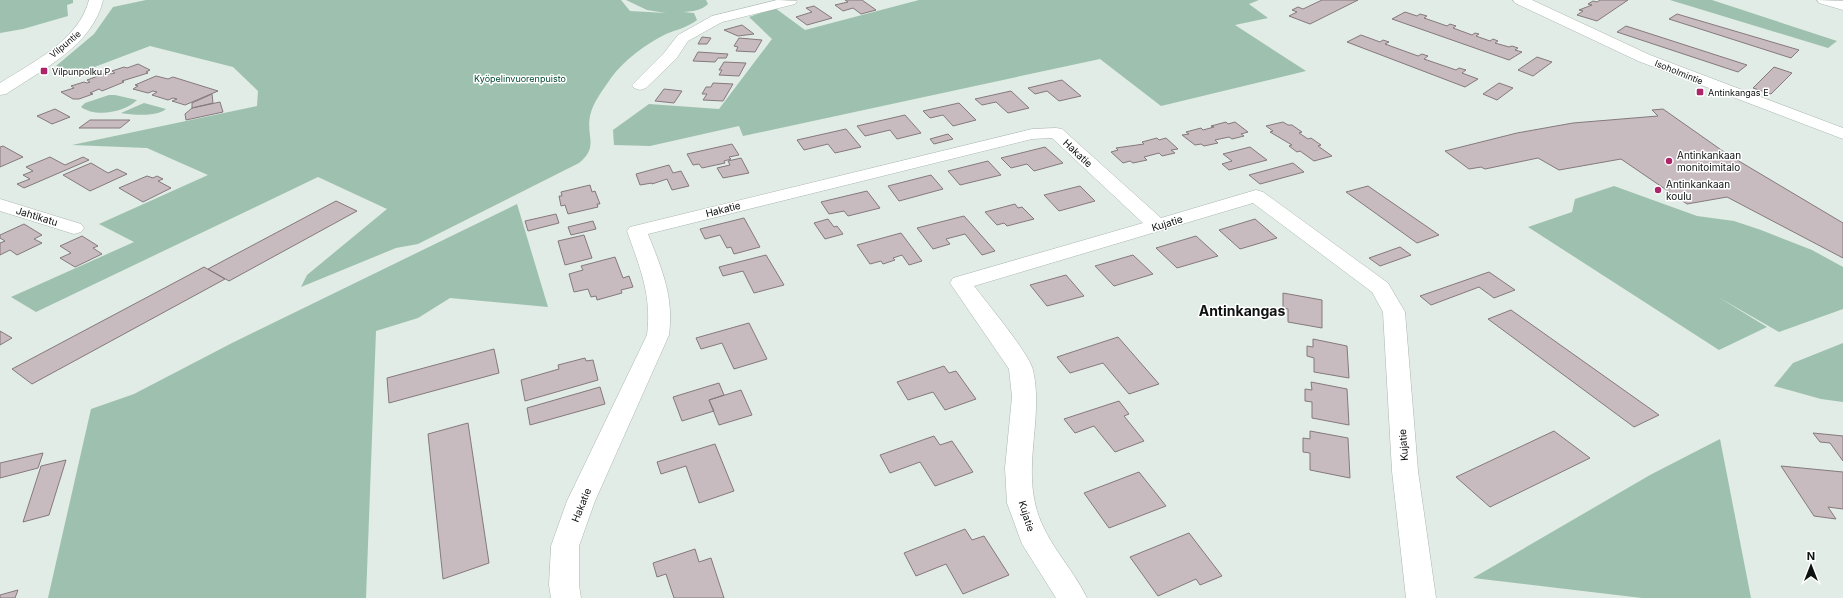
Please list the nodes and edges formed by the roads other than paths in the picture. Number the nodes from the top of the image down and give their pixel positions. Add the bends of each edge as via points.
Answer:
1 (96, 0) edge
2 (791, 0) edge
3 (1520, 0) edge
4 (1824, 0) edge
5 (1843, 6) edge
6 (640, 85) dead end
7 (0, 90) edge
8 (1843, 134) edge
9 (0, 205) edge
10 (1158, 226) junction
11 (74, 228) dead end
12 (566, 598) edge
13 (1072, 598) edge
14 (1421, 598) edge

1 - 7 street, Vilpuntie via 92,14 77,35
2 - 6 street via 717,19 683,38 670,56
3 - 8 street, Isoholmintie via 1644,58
4 - 5 street
9 - 11 street, Jahtikatu
10 - 12 street, Hakatie via 1056,133 1032,134 637,231 659,291 661,316 658,335 581,501 565,546
10 - 13 street, Kujatie via 961,283 1021,369 1024,397 1018,468 1022,503 1032,536
10 - 14 street, Kujatie via 1256,196 1380,288 1394,312 1405,470

